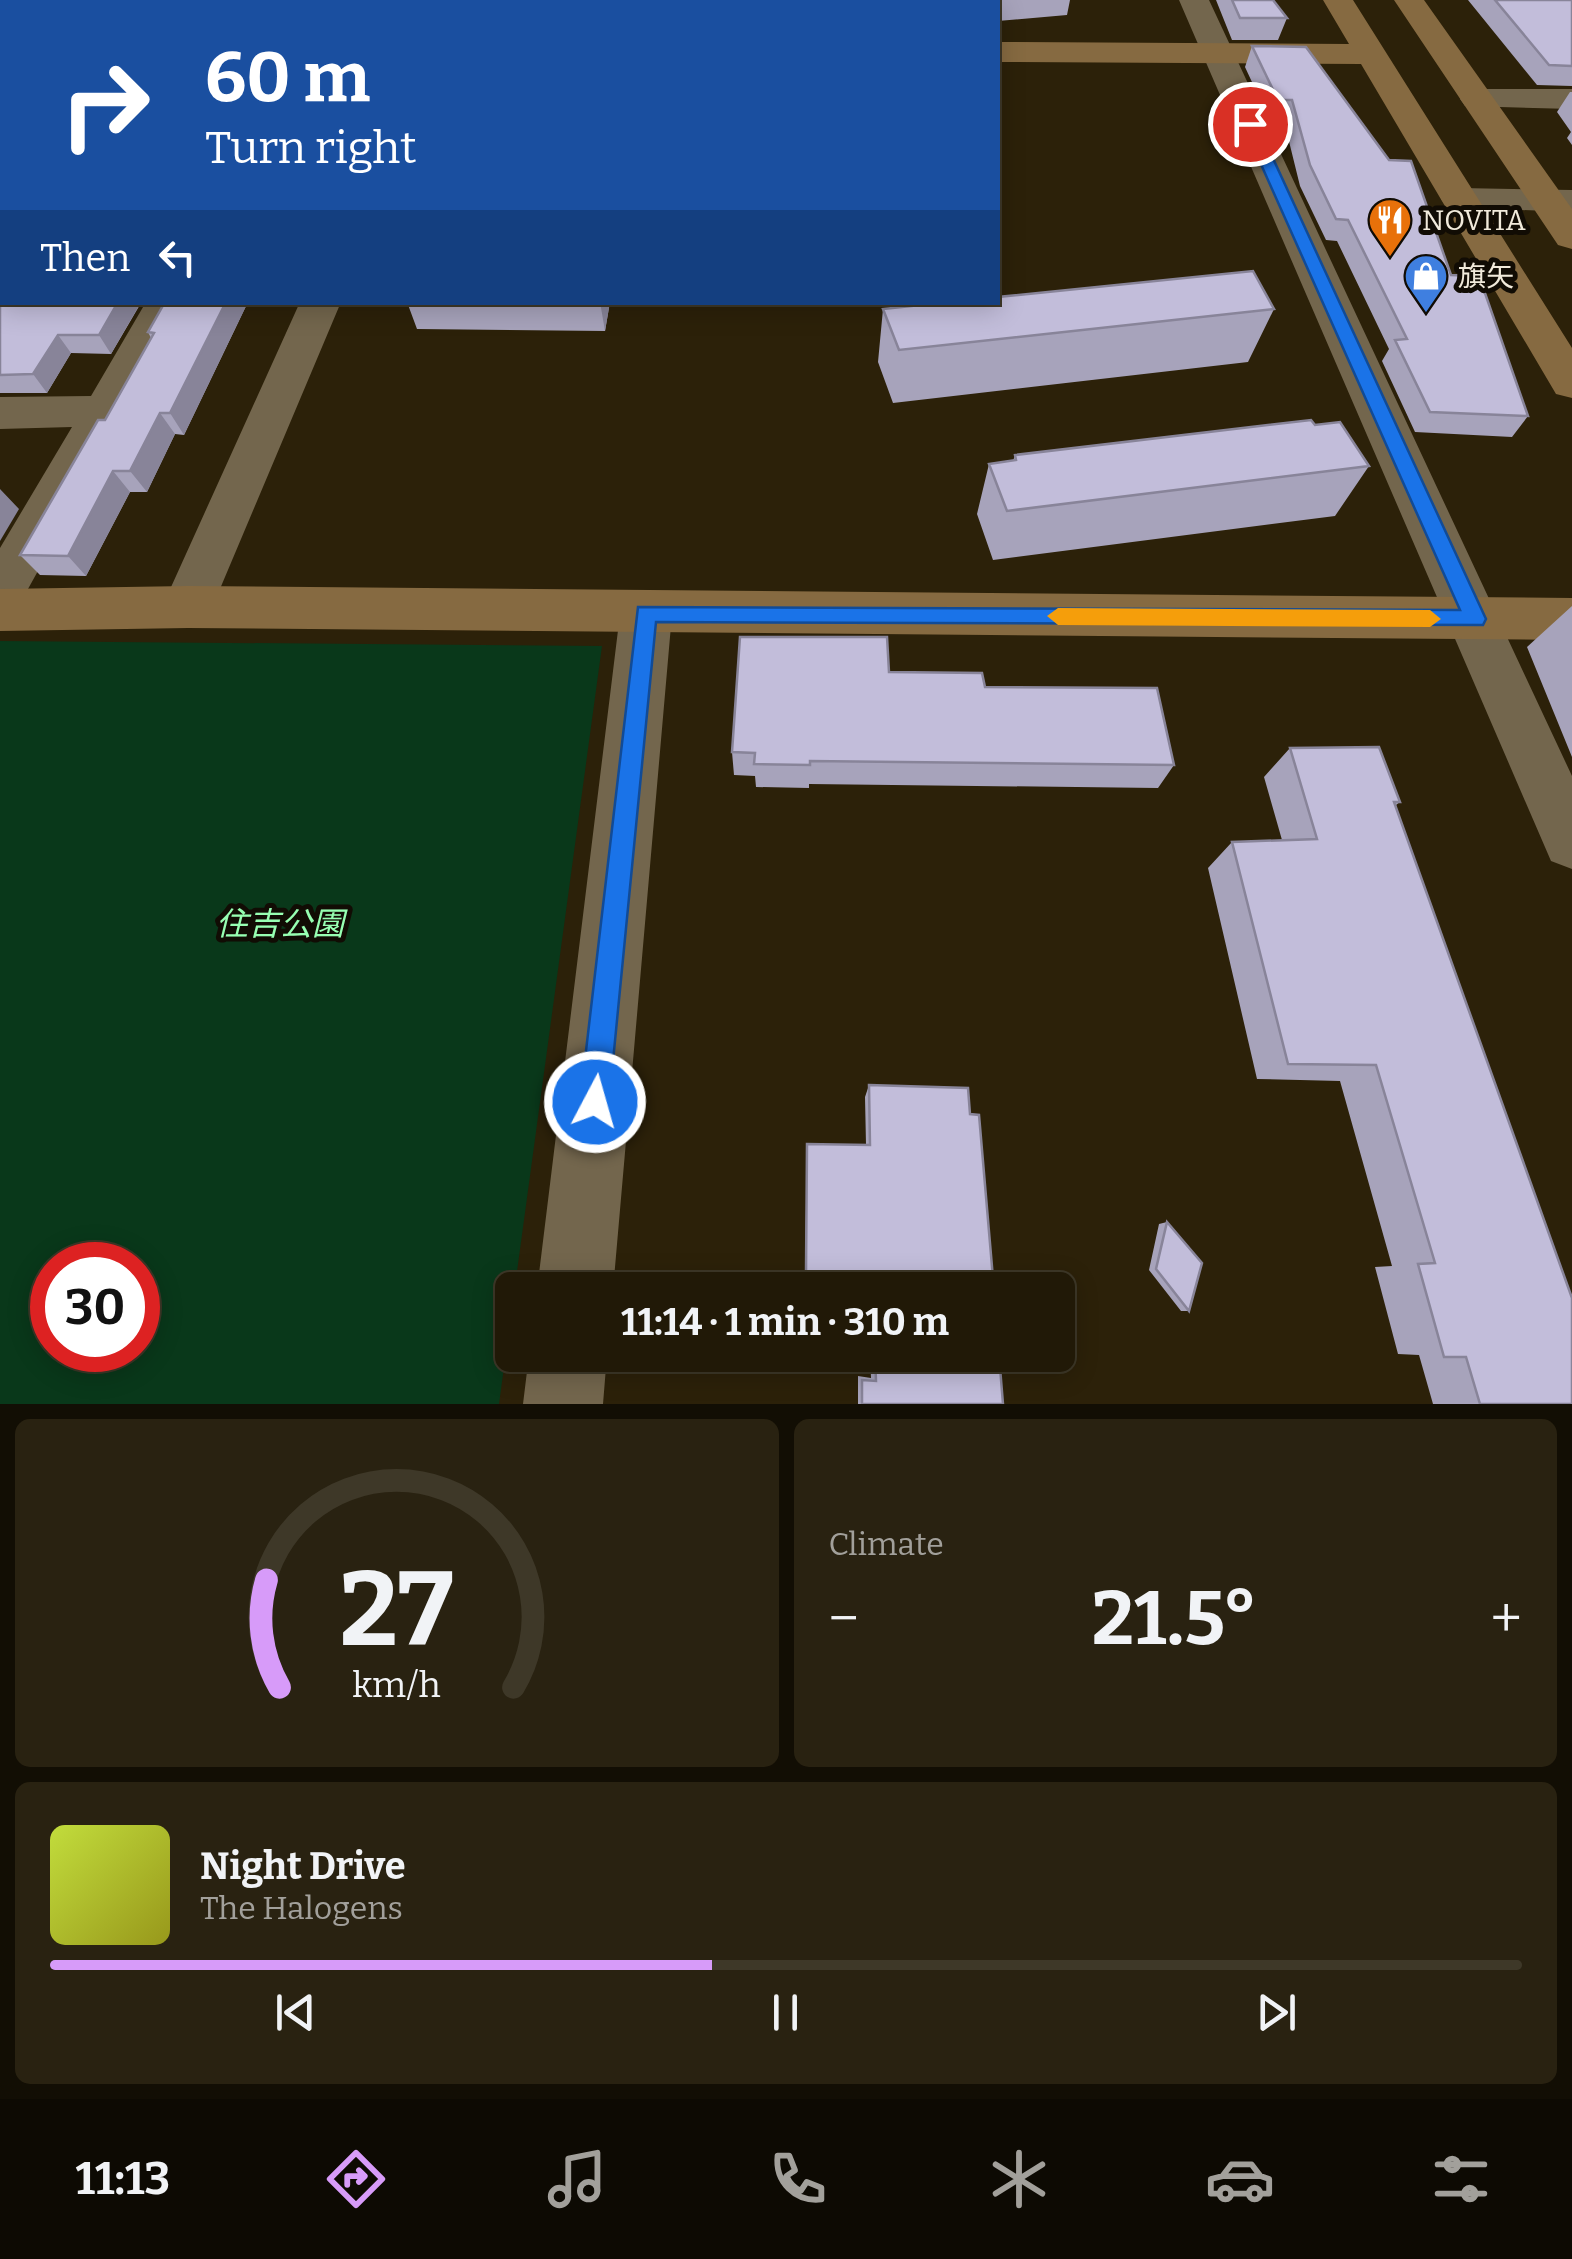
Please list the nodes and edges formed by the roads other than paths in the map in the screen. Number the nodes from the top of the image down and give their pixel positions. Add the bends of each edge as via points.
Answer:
1 (1194, 0) edge
2 (1338, 0) edge
3 (1409, 0) edge
4 (1000, 52) edge
5 (1218, 53) junction
6 (1370, 54) junction
7 (1477, 99) junction
8 (1572, 100) edge
9 (1460, 199) junction
10 (1560, 201) edge
11 (1572, 237) edge
12 (165, 305) edge
13 (320, 305) edge
14 (1572, 382) edge
15 (103, 410) junction
16 (0, 413) edge
17 (0, 593) edge
18 (188, 608) junction
19 (0, 610) edge
20 (646, 614) junction
21 (1475, 619) junction
22 (1572, 620) edge
23 (1572, 841) edge
24 (577, 1272) edge
25 (566, 1372) edge
26 (563, 1404) edge

1 - 5 street
2 - 6 street
3 - 7 street
4 - 5 street
5 - 6 street
5 - 21 street
6 - 9 street
7 - 8 street
7 - 10 street
9 - 10 street
9 - 14 street
10 - 11 street
12 - 15 street
13 - 18 street
15 - 16 street
15 - 17 street
18 - 19 street
18 - 20 street
20 - 21 street
20 - 24 street
21 - 22 street
21 - 23 street
25 - 26 street

